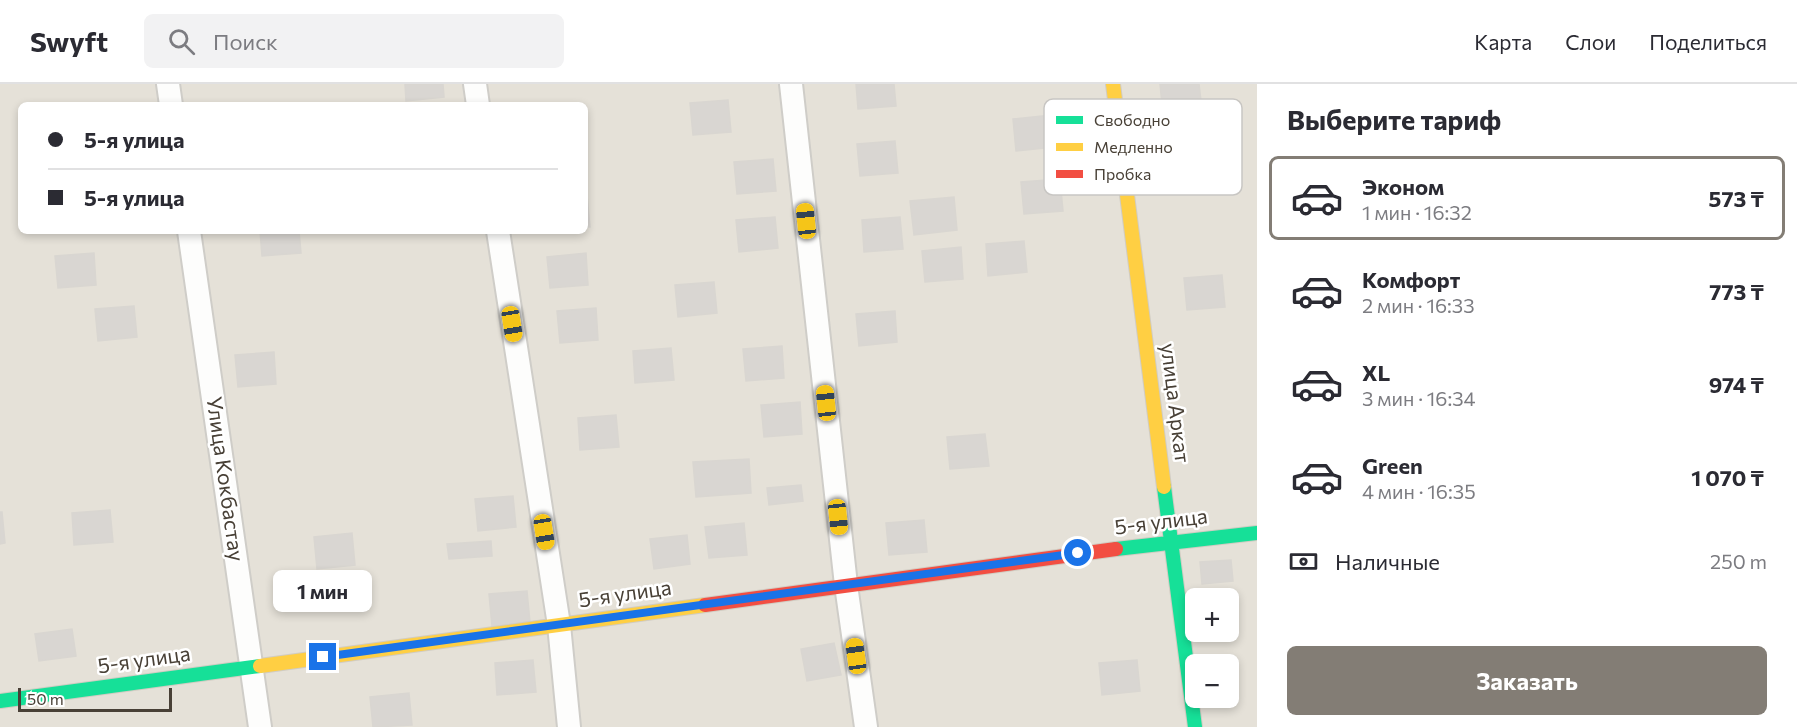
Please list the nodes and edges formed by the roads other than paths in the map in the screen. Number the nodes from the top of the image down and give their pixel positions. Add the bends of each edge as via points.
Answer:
1 (168, 84) edge
2 (475, 84) edge
3 (791, 84) edge
4 (1113, 84) edge
5 (1115, 99) edge
6 (171, 102) edge
7 (478, 102) edge
8 (1127, 195) edge
9 (189, 234) edge
10 (498, 234) edge
11 (1257, 533) edge
12 (1172, 541) junction
13 (846, 585) junction
14 (559, 625) junction
15 (252, 667) junction
16 (0, 701) edge
17 (260, 727) edge
18 (569, 727) edge
19 (866, 727) edge
20 (1195, 727) edge

1 - 6 street
2 - 7 street
3 - 13 street
4 - 5 street, улица Аркат
8 - 12 street, улица Аркат
9 - 15 street, Улица Кокбастау
10 - 14 street
11 - 12 street, 5-я улица
12 - 13 street, 5-я улица
12 - 20 street, улица Аркат
13 - 14 street, 5-я улица
13 - 19 street
14 - 15 street, 5-я улица
14 - 18 street
15 - 16 street, 5-я улица
15 - 17 street, Улица Кокбастау

